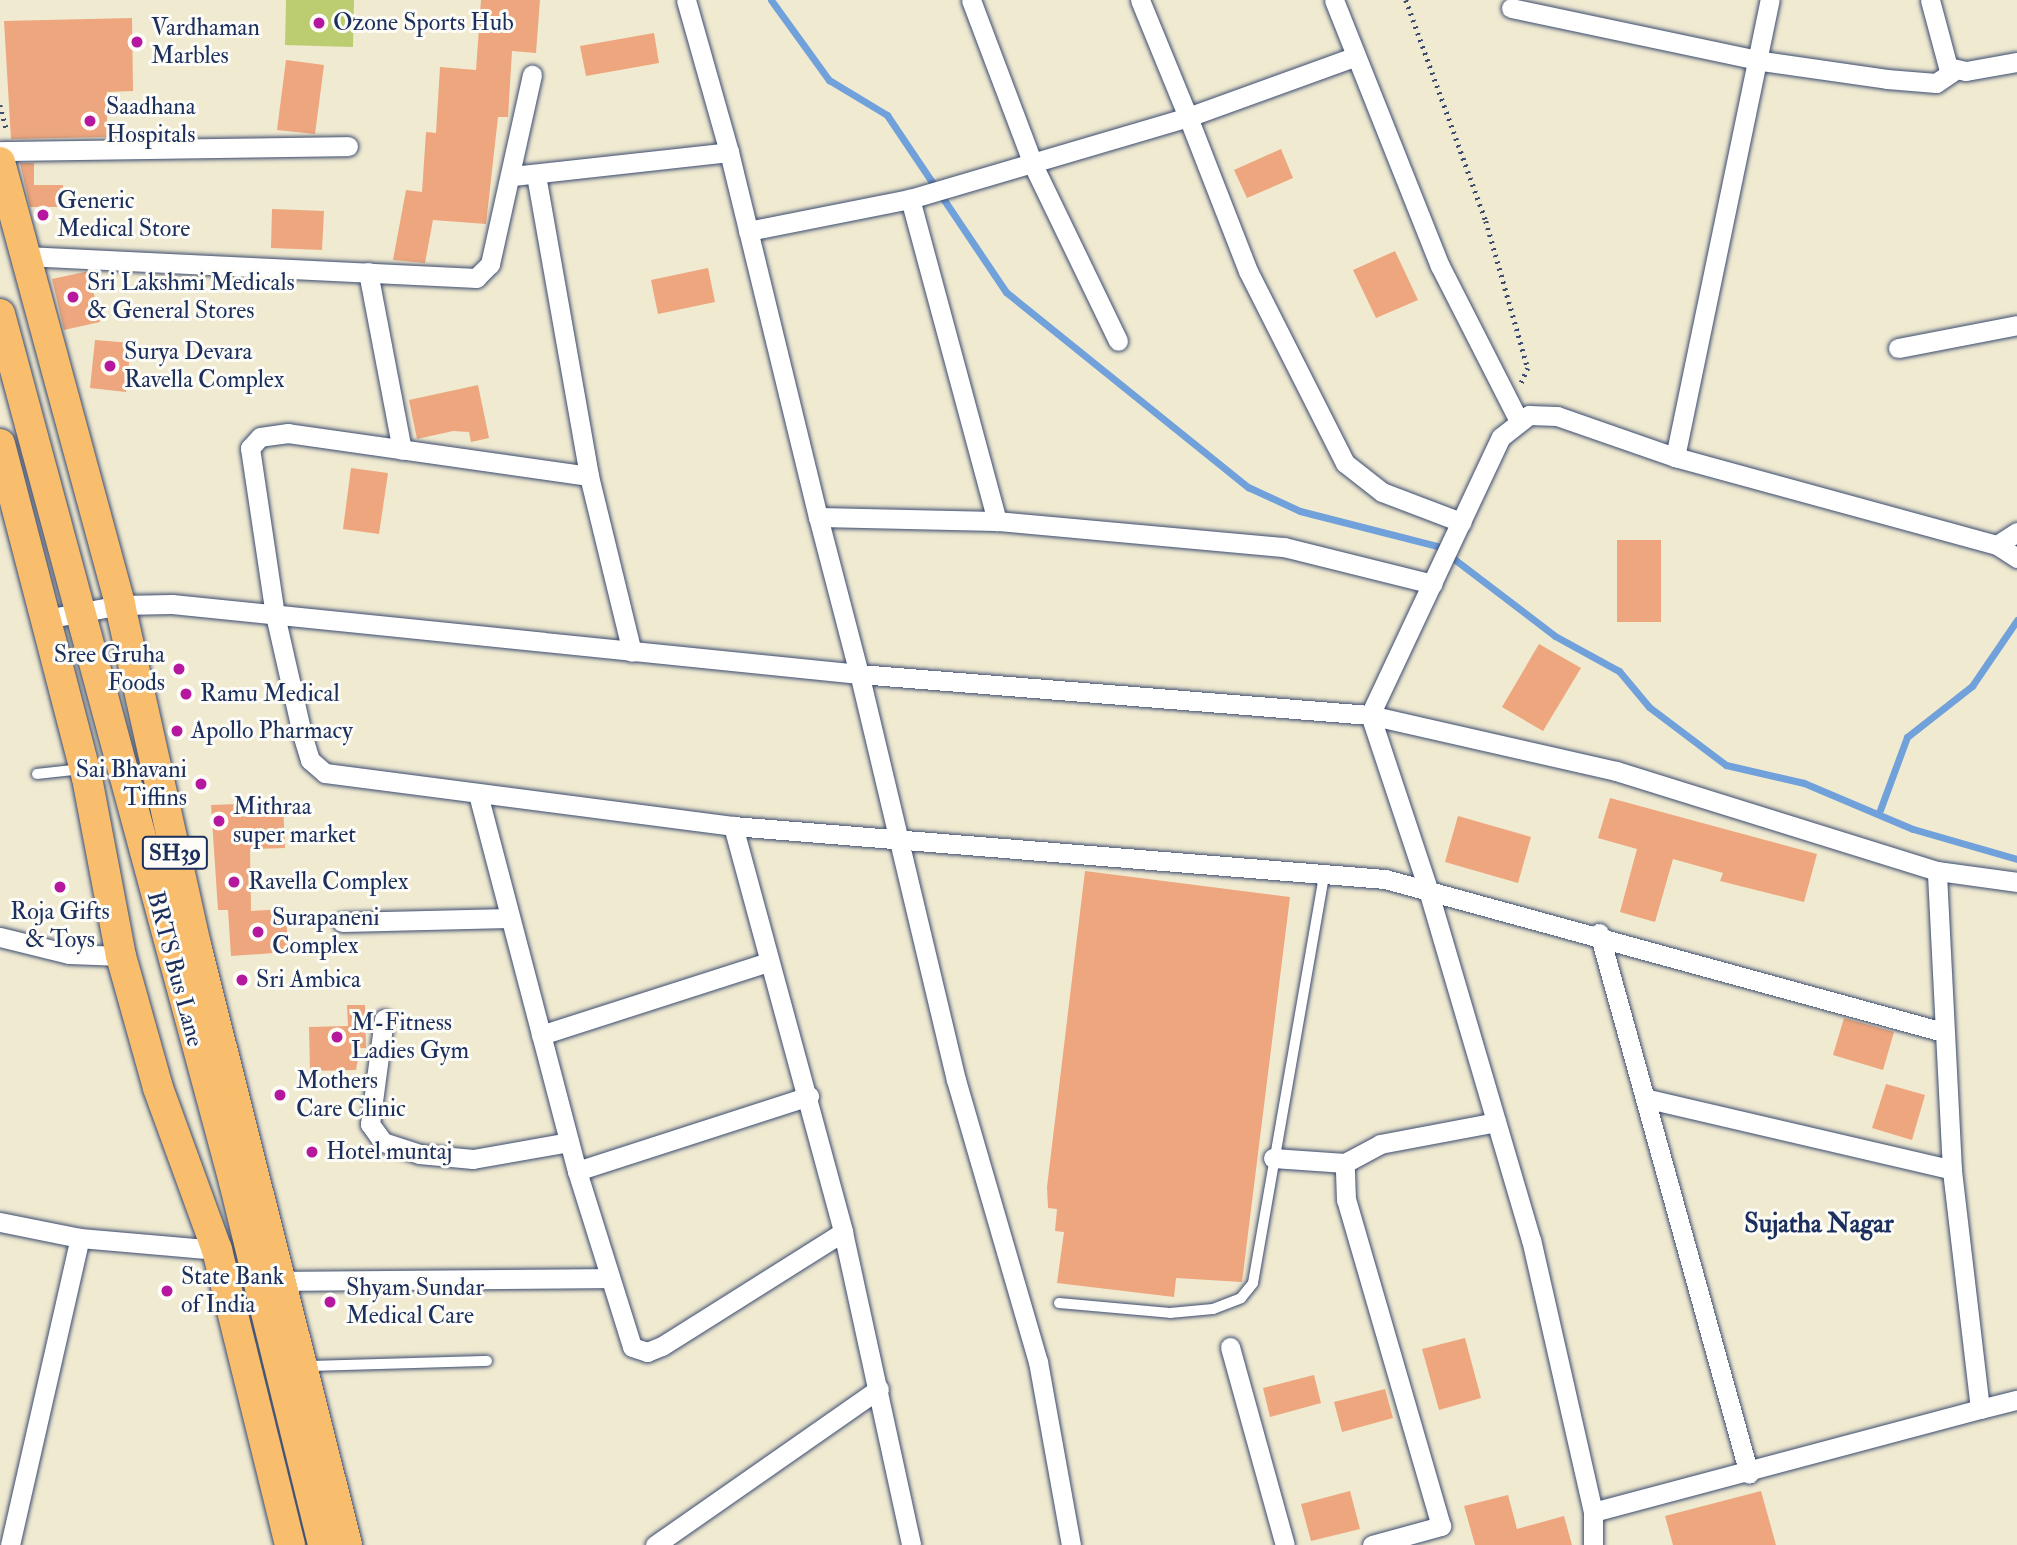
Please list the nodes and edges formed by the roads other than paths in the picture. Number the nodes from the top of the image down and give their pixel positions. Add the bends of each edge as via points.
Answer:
1 (686, 0) edge
2 (971, 0) edge
3 (1140, 0) edge
4 (1334, 0) edge
5 (1770, 0) edge
6 (1930, 0) edge
7 (1511, 8) dead end
8 (1354, 57) junction
9 (1762, 61) junction
10 (2017, 62) edge
11 (1955, 70) junction
12 (532, 75) dead end
13 (1188, 117) junction
14 (348, 146) dead end
15 (0, 151) edge
16 (729, 152) junction
17 (0, 162) edge
18 (1034, 167) junction
19 (536, 175) junction
20 (513, 176) junction
21 (917, 197) junction
22 (748, 231) junction
23 (25, 256) junction
24 (368, 272) junction
25 (0, 314) edge
26 (2017, 325) edge
27 (1118, 341) dead end
28 (1898, 348) dead end
29 (1515, 413) junction
30 (0, 444) edge
31 (402, 450) junction
32 (1675, 457) junction
33 (589, 476) junction
34 (818, 517) junction
35 (997, 521) junction
36 (1457, 528) junction
37 (2017, 532) edge
38 (1997, 545) junction
39 (2017, 558) edge
40 (1434, 580) junction
41 (120, 605) junction
42 (82, 612) junction
43 (275, 615) junction
44 (46, 619) junction
45 (632, 652) junction
46 (859, 674) junction
47 (1370, 715) junction
48 (85, 769) junction
49 (37, 774) dead end
50 (478, 794) junction
51 (733, 827) junction
52 (898, 842) junction
53 (1325, 871) junction
54 (1937, 871) junction
55 (2017, 882) edge
56 (1428, 889) junction
57 (510, 918) junction
58 (342, 922) dead end
59 (1599, 933) junction
60 (0, 937) edge
61 (121, 957) junction
62 (769, 962) junction
63 (384, 1019) dead end
64 (1943, 1032) junction
65 (541, 1035) junction
66 (808, 1096) junction
67 (1648, 1099) junction
68 (1496, 1122) junction
69 (569, 1142) junction
70 (1273, 1158) junction
71 (1345, 1164) junction
72 (1952, 1170) junction
73 (577, 1171) junction
74 (3, 1223) edge
75 (843, 1232) junction
76 (79, 1238) junction
77 (0, 1242) edge
78 (217, 1250) junction
79 (609, 1278) junction
80 (281, 1281) junction
81 (1059, 1303) dead end
82 (1230, 1347) dead end
83 (487, 1361) dead end
84 (302, 1366) junction
85 (879, 1389) junction
86 (2017, 1400) edge
87 (1980, 1409) junction
88 (1749, 1474) junction
89 (1593, 1512) junction
90 (1441, 1526) junction
91 (10, 1545) edge
92 (290, 1545) edge
93 (323, 1545) edge
94 (347, 1545) edge
95 (654, 1545) edge
96 (911, 1545) edge
97 (1071, 1545) edge
98 (1285, 1545) edge
99 (1372, 1545) edge
100 (1447, 1545) edge
101 (1593, 1545) edge

1 - 16 street
2 - 18 street
3 - 13 street
4 - 8 street
5 - 9 street
6 - 11 street via 1940,52
7 - 9 street
8 - 13 street
8 - 29 street via 1440,266
9 - 11 street via 1926,83 1944,80
9 - 32 street
10 - 11 street
12 - 20 street
13 - 18 street
13 - 36 street via 1248,271 1345,463 1381,492
14 - 15 street
16 - 19 street
16 - 22 street
17 - 23 main road, SH39
18 - 21 street
18 - 27 street
19 - 20 street
19 - 33 street
20 - 24 street via 482,275
21 - 22 street
21 - 35 street
22 - 34 street
23 - 24 street
23 - 41 main road, SH39
24 - 31 street
25 - 42 main road, BRTS Bus Lane
26 - 28 street
29 - 32 street via 1557,416
29 - 36 street
30 - 44 main road, SH39
31 - 33 street
31 - 43 street via 288,433 254,442 250,458
32 - 38 street
33 - 45 street
34 - 35 street
34 - 46 street
35 - 40 street via 1284,547
36 - 40 street
37 - 38 street
38 - 39 street
40 - 47 street
41 - 42 street
41 - 43 street
41 - 80 main road, SH39 via 196,945
42 - 44 street
42 - 93 main road, BRTS Bus Lane
43 - 45 street
43 - 50 street via 302,734 317,768 351,781
44 - 48 main road, SH39
45 - 46 street
46 - 47 street
46 - 52 street
47 - 54 street via 1616,771
47 - 56 street
48 - 49 lane
48 - 61 main road, SH39
50 - 51 street
50 - 57 street
51 - 52 street
51 - 62 street
52 - 53 street
52 - 97 street via 956,1080 1038,1362
53 - 56 street
53 - 70 lane
54 - 55 street
54 - 64 street
56 - 59 street
56 - 68 street
57 - 58 street
57 - 65 street
59 - 64 street
59 - 67 street
60 - 61 street via 69,954
61 - 78 main road, SH39 via 158,1088
62 - 65 street
62 - 66 street
63 - 69 street via 370,1124 383,1142 419,1154 473,1159
64 - 72 street
65 - 69 street
66 - 73 street
66 - 75 street
67 - 72 street
67 - 88 street
68 - 71 street via 1380,1144
68 - 89 street
69 - 73 street
70 - 71 street
70 - 81 lane via 1262,1244 1253,1283 1241,1298 1213,1309 1170,1313
71 - 90 street via 1346,1200
72 - 87 street
73 - 79 street
74 - 76 street
74 - 77 street
75 - 79 street via 653,1351 636,1350 628,1341
75 - 85 street
76 - 78 street
76 - 91 street
78 - 92 main road, SH39
79 - 80 street
80 - 84 main road, SH39
82 - 98 street
83 - 84 lane
84 - 94 main road, SH39
85 - 95 street
85 - 96 street
86 - 87 street
87 - 88 street
88 - 89 street
89 - 101 street
90 - 99 street
90 - 100 street

